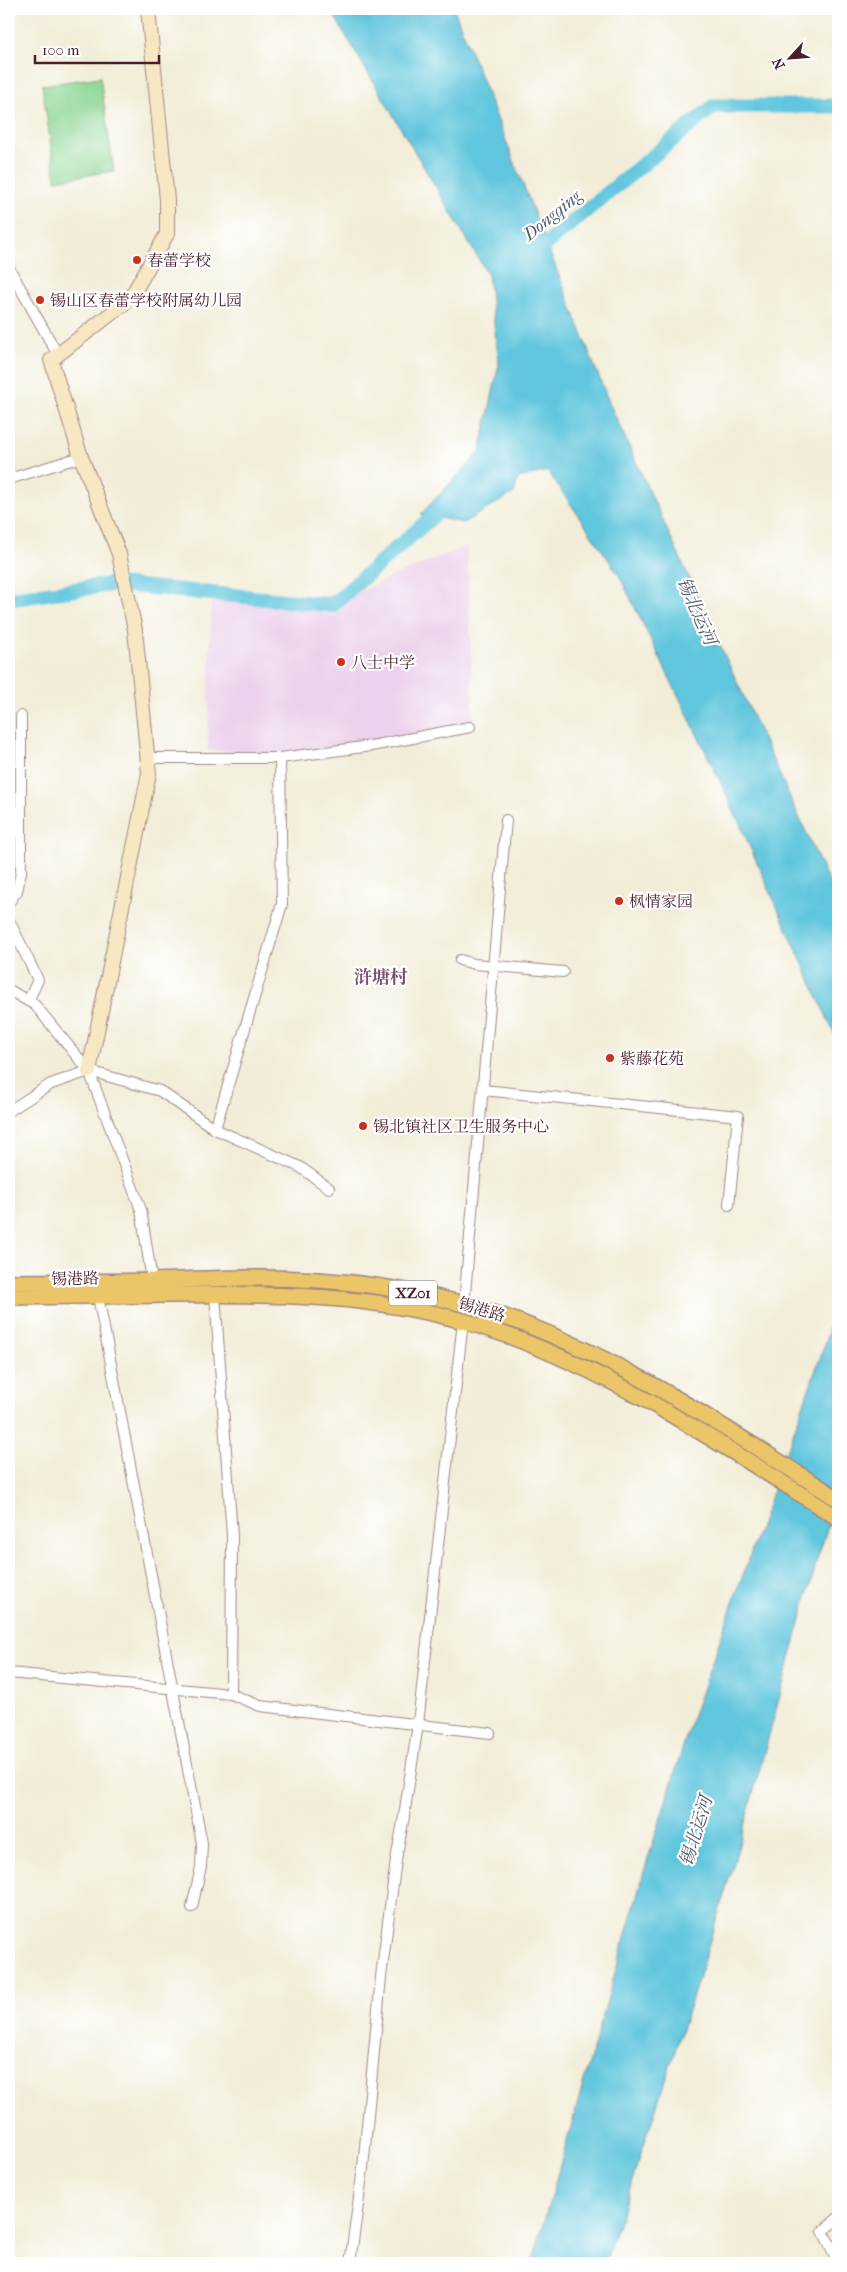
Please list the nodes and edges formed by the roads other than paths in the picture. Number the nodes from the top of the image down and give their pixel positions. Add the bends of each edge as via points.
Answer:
1 (148, 9) edge
2 (9, 268) edge
3 (58, 355) junction
4 (81, 457) junction
5 (9, 479) edge
6 (21, 716) dead end
7 (470, 727) dead end
8 (147, 758) junction
9 (280, 758) junction
10 (506, 820) dead end
11 (9, 902) edge
12 (9, 920) edge
13 (460, 960) dead end
14 (494, 966) junction
15 (563, 972) dead end
16 (9, 990) edge
17 (28, 1001) junction
18 (88, 1071) junction
19 (483, 1090) junction
20 (9, 1111) edge
21 (215, 1129) junction
22 (329, 1188) dead end
23 (729, 1205) dead end
24 (9, 1282) edge
25 (153, 1288) junction
26 (215, 1294) junction
27 (98, 1296) junction
28 (9, 1297) edge
29 (464, 1305) junction
30 (463, 1321) junction
31 (838, 1499) edge
32 (838, 1518) edge
33 (9, 1673) edge
34 (171, 1689) junction
35 (231, 1694) junction
36 (418, 1724) junction
37 (490, 1733) dead end
38 (192, 1907) dead end
39 (838, 2218) edge
40 (838, 2262) edge
41 (350, 2263) edge

1 - 3 street via 167,200 167,234 130,299
2 - 3 street
3 - 4 street via 51,360
4 - 5 street
4 - 8 street via 119,554 134,630
6 - 11 street via 21,872 18,891
7 - 9 street via 371,746
8 - 9 street
8 - 18 street via 150,773
9 - 21 street via 282,904
10 - 14 street
12 - 17 street via 38,980
13 - 14 street
14 - 15 street
14 - 19 street
16 - 17 street
17 - 18 street via 35,1005
18 - 20 street via 51,1084
18 - 21 street via 160,1091
18 - 25 street via 141,1210
19 - 23 street via 738,1116
19 - 29 street
21 - 22 street via 300,1167
24 - 25 main road, 锡港路 / XZ01
25 - 26 main road, 锡港路 / XZ01
25 - 27 main road, 锡港路 / XZ01
25 - 29 main road, 锡港路 / XZ01 via 249,1278 292,1279 364,1285
26 - 30 main road, 锡港路 / XZ01 via 291,1295 362,1301
26 - 35 street via 232,1536
27 - 28 main road, 锡港路 / XZ01
27 - 34 street
29 - 31 main road, 锡港路 / XZ01 via 531,1327 608,1362
30 - 32 main road, 锡港路 / XZ01 via 525,1342 600,1376
30 - 36 street
33 - 34 street
34 - 35 street
34 - 38 street via 202,1843 201,1867
35 - 36 street via 260,1706
36 - 37 street
36 - 41 street via 394,1870
39 - 40 street via 823,2231

